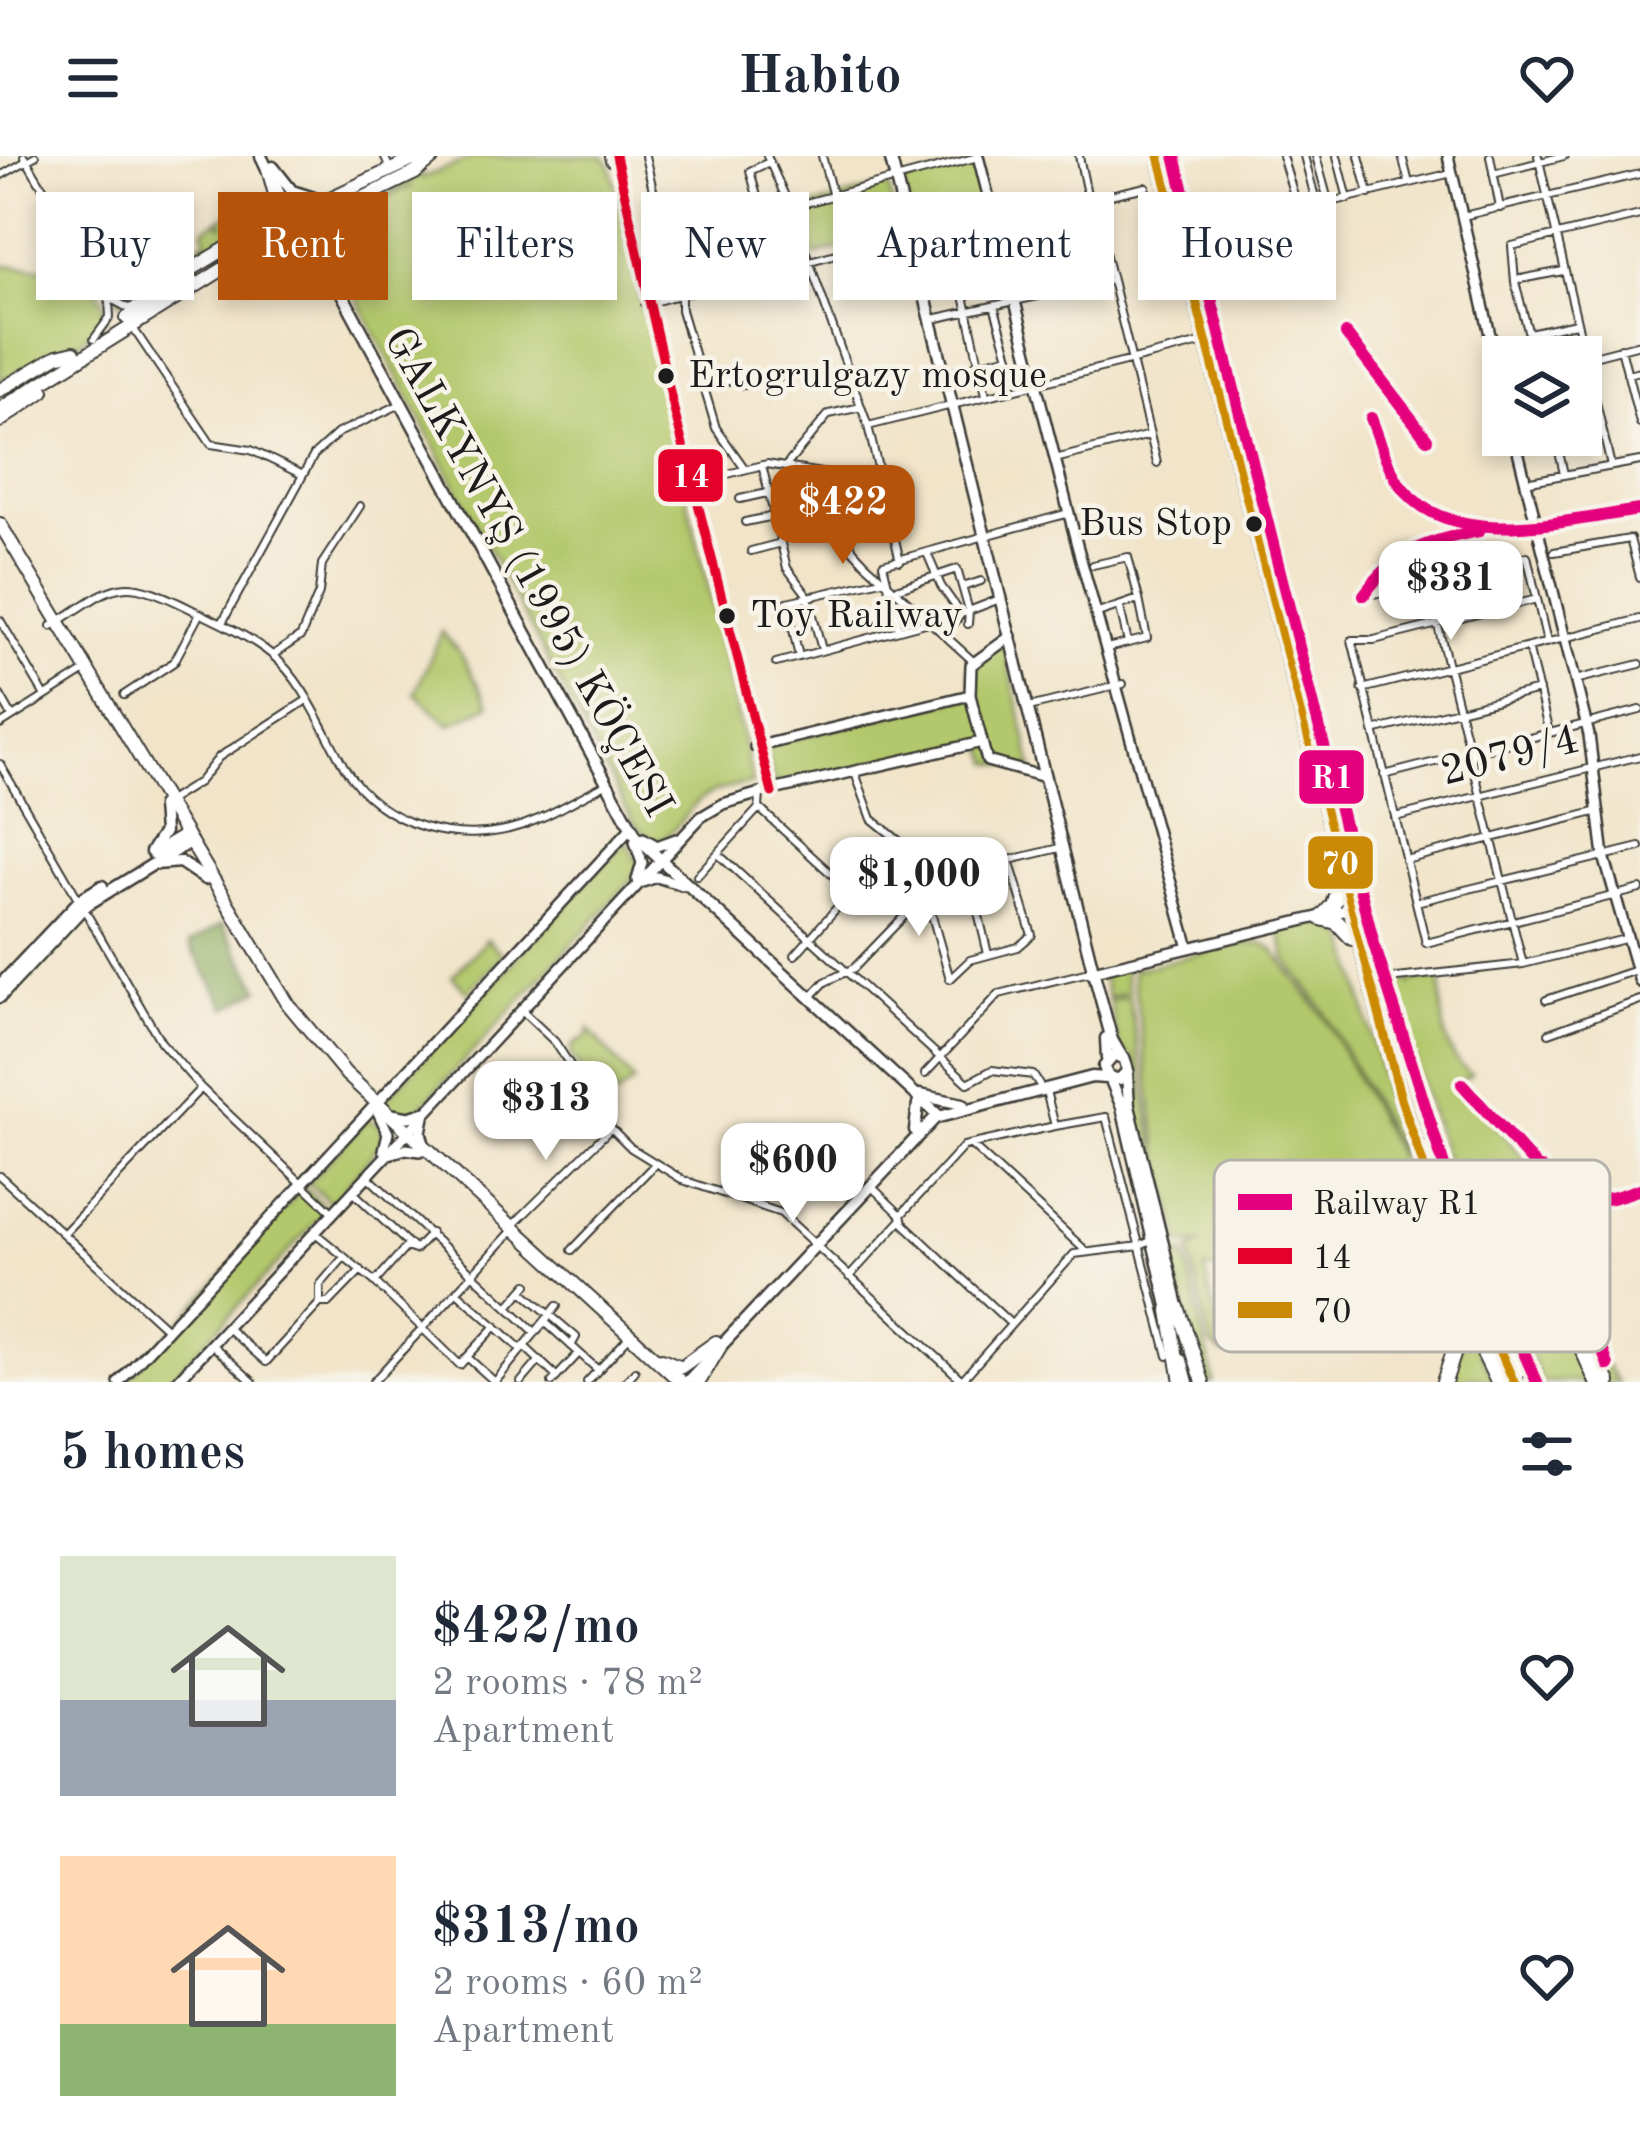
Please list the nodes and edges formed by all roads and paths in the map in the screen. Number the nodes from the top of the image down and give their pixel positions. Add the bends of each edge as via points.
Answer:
1 (402, 156) edge
2 (645, 156) edge
3 (822, 156) edge
4 (888, 156) edge
5 (978, 156) edge
6 (1079, 156) edge
7 (1282, 156) edge
8 (1304, 156) edge
9 (1316, 156) edge
10 (1336, 156) edge
11 (1359, 156) edge
12 (1402, 156) edge
13 (1448, 156) edge
14 (1490, 156) edge
15 (1564, 156) edge
16 (431, 157) edge
17 (612, 157) edge
18 (29, 158) edge
19 (1155, 158) edge
20 (768, 159) edge
21 (1539, 159) edge
22 (267, 162) edge
23 (387, 162) edge
24 (1451, 172) junction
25 (1492, 174) junction
26 (1640, 174) edge
27 (0, 176) edge
28 (893, 177) junction
29 (1409, 183) junction
30 (1146, 187) dead end
31 (48, 192) edge
32 (276, 192) edge
33 (286, 192) edge
34 (292, 192) edge
35 (341, 192) edge
36 (366, 192) edge
37 (654, 192) edge
38 (756, 192) edge
39 (783, 192) edge
40 (897, 192) edge
41 (987, 192) edge
42 (1088, 192) edge
43 (1294, 192) edge
44 (1314, 192) edge
45 (1326, 192) edge
46 (832, 194) junction
47 (1114, 194) edge
48 (1369, 194) junction
49 (1547, 196) junction
50 (1348, 199) junction
51 (809, 200) edge
52 (1336, 202) edge
53 (1500, 208) junction
54 (1640, 215) edge
55 (1462, 217) junction
56 (1557, 235) junction
57 (641, 247) edge
58 (636, 248) junction
59 (833, 255) edge
60 (809, 261) joint
61 (1563, 271) junction
62 (1515, 280) junction
63 (1114, 292) edge
64 (108, 300) edge
65 (113, 300) edge
66 (161, 300) edge
67 (163, 300) edge
68 (164, 300) edge
69 (344, 300) edge
70 (345, 300) edge
71 (662, 300) edge
72 (681, 300) edge
73 (924, 300) edge
74 (926, 300) edge
75 (965, 300) edge
76 (1024, 300) edge
77 (1015, 302) junction
78 (647, 304) junction
79 (994, 306) junction
80 (968, 312) junction
81 (932, 320) junction
82 (1576, 323) junction
83 (131, 325) junction
84 (1529, 333) junction
85 (1491, 336) edge
86 (1530, 336) edge
87 (1579, 336) edge
88 (94, 339) junction
89 (1202, 344) junction
90 (1640, 344) edge
91 (1621, 348) junction
92 (1602, 354) edge
93 (76, 355) junction
94 (1130, 359) junction
95 (982, 364) junction
96 (1640, 371) edge
97 (945, 373) junction
98 (799, 374) dead end
99 (1627, 374) junction
100 (1035, 382) junction
101 (706, 388) junction
102 (0, 390) edge
103 (986, 394) junction
104 (0, 400) edge
105 (400, 404) junction
106 (950, 404) junction
107 (861, 406) junction
108 (0, 409) edge
109 (1639, 412) edge
110 (0, 421) edge
111 (1640, 423) edge
112 (868, 426) junction
113 (1602, 429) edge
114 (1150, 435) junction
115 (1519, 456) edge
116 (1560, 456) edge
117 (1055, 459) junction
118 (1640, 460) edge
119 (1157, 463) dead end
120 (762, 465) junction
121 (1611, 466) junction
122 (786, 467) junction
123 (745, 469) junction
124 (1564, 474) junction
125 (303, 475) junction
126 (1525, 482) junction
127 (691, 483) junction
128 (791, 488) junction
129 (882, 490) junction
130 (768, 492) junction
131 (740, 499) dead end
132 (833, 505) junction
133 (360, 506) dead end
134 (811, 511) dead end
135 (1069, 513) junction
136 (774, 516) junction
137 (745, 522) dead end
138 (0, 524) edge
139 (984, 537) junction
140 (0, 538) edge
141 (781, 543) junction
142 (751, 550) dead end
143 (1554, 552) dead end
144 (927, 553) junction
145 (900, 561) junction
146 (1093, 565) dead end
147 (936, 574) junction
148 (1640, 578) edge
149 (886, 579) junction
150 (981, 580) dead end
151 (1427, 582) junction
152 (963, 586) junction
153 (896, 589) junction
154 (1374, 594) dead end
155 (808, 596) junction
156 (1537, 598) junction
157 (1139, 599) junction
158 (997, 600) junction
159 (1120, 608) junction
160 (200, 613) junction
161 (965, 613) junction
162 (1096, 614) junction
163 (1640, 619) edge
164 (0, 620) edge
165 (929, 622) junction
166 (222, 623) junction
167 (968, 623) dead end
168 (55, 624) junction
169 (1438, 625) junction
170 (899, 630) junction
171 (945, 636) junction
172 (1009, 636) junction
173 (1564, 638) junction
174 (1547, 642) junction
175 (1128, 643) junction
176 (1112, 647) dead end
177 (1528, 647) junction
178 (822, 650) junction
179 (273, 656) junction
180 (799, 657) junction
181 (974, 662) junction
182 (776, 663) dead end
183 (1640, 664) edge
184 (1449, 666) junction
185 (85, 671) junction
186 (1575, 680) junction
187 (1119, 685) junction
188 (1362, 689) junction
189 (1538, 690) junction
190 (124, 694) dead end
191 (970, 694) junction
192 (0, 695) edge
193 (45, 696) junction
194 (307, 700) junction
195 (1029, 707) junction
196 (1460, 709) junction
197 (1640, 710) edge
198 (12, 716) junction
199 (1586, 723) junction
200 (0, 725) edge
201 (1373, 731) junction
202 (1549, 733) junction
203 (982, 742) junction
204 (757, 746) junction
205 (1471, 753) junction
206 (1640, 756) edge
207 (0, 764) edge
208 (1594, 766) junction
209 (855, 773) junction
210 (1384, 775) junction
211 (1041, 776) junction
212 (604, 784) junction
213 (766, 793) junction
214 (1481, 795) junction
215 (165, 804) junction
216 (759, 808) junction
217 (1599, 811) junction
218 (1395, 817) junction
219 (631, 831) junction
220 (681, 836) junction
221 (1492, 838) junction
222 (186, 839) junction
223 (896, 842) junction
224 (1640, 847) edge
225 (1060, 848) junction
226 (718, 854) junction
227 (1604, 856) junction
228 (1009, 860) junction
229 (1406, 860) junction
230 (658, 861) junction
231 (146, 863) junction
232 (968, 870) junction
233 (698, 876) dead end
234 (205, 880) junction
235 (1503, 882) junction
236 (683, 884) junction
237 (635, 885) junction
238 (1339, 886) junction
239 (1640, 889) edge
240 (927, 890) junction
241 (851, 892) junction
242 (1613, 896) junction
243 (83, 902) junction
244 (1417, 902) junction
245 (1321, 918) junction
246 (1351, 920) junction
247 (1513, 921) junction
248 (1640, 935) edge
249 (810, 938) junction
250 (1625, 939) junction
251 (1189, 948) junction
252 (795, 955) dead end
253 (989, 956) junction
254 (969, 961) junction
255 (947, 963) junction
256 (1636, 963) edge
257 (1523, 964) junction
258 (845, 970) junction
259 (1091, 971) junction
260 (1388, 979) dead end
261 (1640, 982) edge
262 (0, 985) edge
263 (0, 997) edge
264 (810, 998) junction
265 (1546, 1000) dead end
266 (1640, 1000) edge
267 (520, 1010) junction
268 (1549, 1033) dead end
269 (1122, 1057) junction
270 (940, 1058) junction
271 (1106, 1061) junction
272 (925, 1073) dead end
273 (1127, 1074) junction
274 (1109, 1078) junction
275 (1042, 1086) junction
276 (201, 1088) junction
277 (917, 1099) junction
278 (963, 1104) junction
279 (379, 1109) junction
280 (425, 1112) junction
281 (935, 1115) junction
282 (1054, 1126) junction
283 (610, 1128) junction
284 (915, 1130) junction
285 (405, 1133) junction
286 (1130, 1142) junction
287 (970, 1145) junction
288 (424, 1150) junction
289 (1118, 1156) junction
290 (1412, 1160) edge
291 (1420, 1160) edge
292 (1429, 1160) edge
293 (380, 1161) junction
294 (655, 1164) junction
295 (366, 1175) junction
296 (0, 1176) edge
297 (303, 1183) junction
298 (871, 1185) junction
299 (352, 1191) junction
300 (332, 1212) junction
301 (901, 1217) junction
302 (511, 1230) junction
303 (314, 1232) junction
304 (431, 1233) junction
305 (63, 1234) junction
306 (1154, 1240) junction
307 (813, 1242) junction
308 (1140, 1246) junction
309 (415, 1250) junction
310 (572, 1250) dead end
311 (1087, 1252) junction
312 (344, 1257) junction
313 (361, 1270) junction
314 (473, 1274) junction
315 (849, 1277) junction
316 (375, 1282) junction
317 (457, 1292) junction
318 (320, 1303) junction
319 (557, 1306) dead end
320 (508, 1307) junction
321 (1173, 1309) junction
322 (548, 1318) junction
323 (1011, 1324) junction
324 (496, 1326) junction
325 (226, 1327) junction
326 (422, 1328) junction
327 (168, 1330) junction
328 (535, 1332) junction
329 (627, 1339) junction
330 (211, 1344) junction
331 (718, 1345) junction
332 (523, 1347) junction
333 (575, 1349) junction
334 (1453, 1352) edge
335 (1493, 1352) edge
336 (1497, 1352) edge
337 (1499, 1352) edge
338 (1500, 1352) edge
339 (1582, 1352) edge
340 (1593, 1352) edge
341 (1168, 1356) dead end
342 (467, 1357) junction
343 (540, 1360) junction
344 (598, 1370) junction
345 (635, 1371) dead end
346 (524, 1378) edge
347 (555, 1379) edge
348 (963, 1381) edge
349 (119, 1382) edge
350 (176, 1382) edge
351 (253, 1382) edge
352 (373, 1382) edge
353 (535, 1382) edge
354 (587, 1382) edge
355 (625, 1382) edge
356 (669, 1382) edge
357 (682, 1382) edge
358 (699, 1382) edge
359 (1192, 1382) edge
360 (1444, 1382) edge
361 (1511, 1382) edge
362 (1597, 1382) edge
363 (1608, 1382) edge

1 - 23 main road
2 - 37 street
3 - 46 street
4 - 28 main road
5 - 28 street
5 - 41 street
6 - 42 street
7 - 43 street
8 - 44 street
9 - 45 street
10 - 50 street
11 - 48 street
12 - 29 street
13 - 24 street
14 - 25 street
15 - 21 street
16 - 23 main road
16 - 36 main road via 415,173
17 - 58 street
18 - 27 street
18 - 31 street
19 - 89 highway
19 - 246 highway via 1234,439
20 - 38 street via 750,171
20 - 39 street
21 - 25 street
21 - 49 street
22 - 32 main road
22 - 33 main road, GALKYNYŞ (1995) KÖÇESI
22 - 34 main road
23 - 35 main road
24 - 29 street
24 - 55 street
25 - 53 street
26 - 49 street
28 - 40 main road
28 - 46 street
29 - 48 street
30 - 47 street
46 - 51 street
48 - 50 street
49 - 53 street
49 - 56 street
50 - 52 street
53 - 55 street
54 - 56 street
55 - 85 street
56 - 61 street
56 - 62 street via 1512,246
57 - 58 street
58 - 78 street
59 - 60 street
60 - 107 street
61 - 62 street
61 - 82 street
62 - 84 street
63 - 94 street
64 - 88 street via 110,317
65 - 66 street via 128,308
67 - 88 main road
68 - 83 main road
69 - 105 main road, GALKYNYŞ (1995) KÖÇESI
70 - 105 main road, GALKYNYŞ (1995) KÖÇESI
71 - 78 street
72 - 101 street
73 - 106 main road
74 - 81 main road
75 - 80 street
76 - 77 street
77 - 79 street
77 - 100 street
78 - 127 street
79 - 80 street
79 - 95 street via 1009,356
80 - 81 street
80 - 95 street
81 - 97 main road
82 - 84 street
82 - 87 street
83 - 93 main road
83 - 125 street via 211,444 251,450
84 - 86 street
88 - 93 main road
89 - 94 street
89 - 238 highway
90 - 91 street
91 - 92 street
91 - 99 street
93 - 102 main road via 57,356
93 - 104 main road
93 - 108 main road
93 - 110 main road via 68,373
94 - 100 street
94 - 114 street
95 - 97 street
95 - 103 street
96 - 99 street
97 - 106 main road
98 - 101 street
99 - 109 street
100 - 103 street
100 - 117 street
101 - 123 street via 716,428
103 - 106 street
105 - 125 street via 335,435
105 - 212 main road, GALKYNYŞ (1995) KÖÇESI
105 - 219 main road, GALKYNYŞ (1995) KÖÇESI
106 - 112 street
106 - 139 main road
107 - 112 street
107 - 122 street via 829,414
109 - 111 street
112 - 129 street
113 - 121 street
114 - 117 street
114 - 119 street
115 - 126 street
116 - 124 street
117 - 135 street
118 - 121 street
120 - 122 street
120 - 123 street
120 - 130 street
121 - 124 street
122 - 128 street
122 - 132 street via 827,474
123 - 127 street
124 - 126 street
125 - 166 street
126 - 173 street
127 - 204 street
128 - 130 street
128 - 134 street via 806,487
129 - 132 street
129 - 145 street
130 - 131 street
130 - 136 street
132 - 149 street via 853,550
133 - 179 street via 322,564 320,593 301,636
135 - 139 street
135 - 162 street
136 - 137 street
136 - 141 street
138 - 168 main road
139 - 144 street
139 - 158 main road
139 - 172 main road
140 - 168 main road
141 - 142 street
141 - 155 street via 787,568
143 - 148 street via 1630,539
144 - 145 street
144 - 147 street
145 - 149 street via 883,564
146 - 157 street via 1128,557
147 - 152 street via 957,569
147 - 153 street
147 - 161 street
149 - 153 street
149 - 155 street
149 - 170 street
150 - 152 street
151 - 154 street
151 - 156 street via 1527,556
151 - 169 street
152 - 161 street
153 - 165 street
155 - 178 street
155 - 180 street via 787,602
156 - 169 street
156 - 174 street
157 - 159 street
157 - 175 street via 1148,637
158 - 161 street
158 - 172 main road
159 - 162 street
159 - 175 street
160 - 166 street
160 - 168 street via 129,586
160 - 190 street via 174,662
161 - 167 street
161 - 171 street
162 - 187 street
163 - 173 street
164 - 193 street
165 - 170 street
165 - 171 street
166 - 179 street
168 - 185 main road
169 - 184 street
169 - 188 street via 1351,643
170 - 178 street
171 - 181 street
172 - 181 street
172 - 195 main road
172 - 211 main road
173 - 174 street
173 - 186 street
174 - 177 street
175 - 176 street
177 - 184 street
177 - 189 street
178 - 180 street
179 - 194 street
180 - 182 street
181 - 191 street
183 - 186 street
184 - 188 street
184 - 196 street
185 - 193 street
185 - 215 main road
186 - 199 street
187 - 195 street
187 - 251 street
188 - 201 street
189 - 196 street
189 - 202 street
191 - 203 street
191 - 204 street
192 - 198 street
193 - 198 street
194 - 212 street via 362,789 429,830 511,828
194 - 215 street via 219,757
195 - 259 main road
196 - 201 street
196 - 205 street
197 - 199 street
198 - 200 street
199 - 202 street
199 - 208 street
201 - 210 street
202 - 205 street
203 - 209 street
203 - 211 street via 992,763
204 - 213 street
205 - 210 street
205 - 214 street
206 - 208 street, 2079/4 / 2079/4
207 - 243 street
208 - 214 street, 2079/4 / 2079/4
208 - 217 street
209 - 213 street
209 - 223 street via 872,819
210 - 218 street
211 - 225 main road
212 - 219 main road, GALKYNYŞ (1995) KÖÇESI
213 - 216 street
213 - 220 street via 717,807
214 - 218 street, 2079/4 / 2079/4
214 - 221 street
215 - 222 main road
215 - 231 main road via 164,832
216 - 226 street
216 - 241 street
217 - 221 street
217 - 227 street
218 - 229 street
219 - 220 street via 654,845
219 - 230 main road, GALKYNYŞ (1995) KÖÇESI
219 - 237 street via 642,862
219 - 279 street
220 - 230 street
220 - 236 street via 674,861
221 - 229 street
221 - 235 street
222 - 231 main road
222 - 234 main road
222 - 279 main road via 296,1016
223 - 240 street via 914,853
223 - 241 street
224 - 227 street
225 - 228 street
225 - 259 main road
226 - 233 street
226 - 249 street
227 - 235 street
227 - 242 street
228 - 232 street
228 - 253 street via 1032,935
229 - 244 street
230 - 236 main road, GALKYNYŞ (1995) KÖÇESI
230 - 237 street
231 - 234 main road via 180,862
231 - 243 main road
232 - 240 street
232 - 253 street
234 - 279 main road via 302,1033
235 - 244 street
235 - 247 street
236 - 237 street via 656,877
236 - 264 main road, GALKYNYŞ (1995) KÖÇESI
236 - 277 main road, GALKYNYŞ (1995) KÖÇESI
237 - 267 street
238 - 245 highway
238 - 246 highway
239 - 242 street
240 - 255 street
240 - 258 street
241 - 249 street
242 - 247 street
242 - 250 street
243 - 262 main road
243 - 263 main road
243 - 276 street via 161,1042
244 - 247 street via 1426,943
245 - 246 street
245 - 246 highway
245 - 251 street
246 - 290 highway
246 - 291 highway
246 - 292 highway
247 - 257 street
248 - 250 street
249 - 252 street
249 - 258 street
250 - 256 street
250 - 257 street
251 - 259 street
253 - 254 street
254 - 255 street
254 - 255 street via 950,980
256 - 261 street
256 - 265 street
257 - 260 street
258 - 264 street
258 - 270 street
259 - 269 main road
259 - 270 street via 998,994
259 - 271 main road
264 - 277 main road, GALKYNYŞ (1995) KÖÇESI
266 - 268 street
267 - 280 street
267 - 283 street via 555,1042
269 - 271 main road
269 - 273 main road
270 - 272 street
270 - 275 street via 968,1084 996,1070 1033,1075
271 - 274 main road
271 - 275 main road
273 - 274 main road
273 - 321 main road
274 - 275 main road
274 - 286 main road
275 - 278 main road
275 - 281 main road
275 - 282 street
276 - 297 street
276 - 305 street
277 - 278 main road
277 - 281 main road, GALKYNYŞ (1995) KÖÇESI
277 - 284 main road
278 - 281 main road
279 - 280 street via 409,1117
279 - 285 main road
279 - 293 street via 388,1133
279 - 297 street
280 - 285 street
280 - 288 street
281 - 284 main road
281 - 298 main road
282 - 287 street
282 - 289 street via 1106,1117
283 - 294 street
283 - 302 street
284 - 307 main road
285 - 288 main road
285 - 293 street
286 - 289 street
286 - 306 main road
287 - 301 street
287 - 311 street
288 - 293 street via 399,1150
288 - 302 main road
289 - 308 street
293 - 295 street
294 - 307 street via 781,1213
294 - 310 street
295 - 299 street
295 - 304 street
296 - 305 street
297 - 300 street
297 - 327 street
298 - 301 street
298 - 307 main road
299 - 300 street
299 - 309 street
300 - 303 street
301 - 315 street
301 - 323 street
302 - 314 street
302 - 329 main road
303 - 312 street
303 - 325 street
304 - 309 street
304 - 314 street
305 - 327 street
306 - 308 street
306 - 321 main road
307 - 315 street
307 - 331 main road
308 - 311 street
308 - 341 street
309 - 316 street via 406,1247
311 - 323 street via 1074,1254
312 - 313 street
312 - 318 street via 320,1285
313 - 316 street
313 - 318 street
314 - 317 street
314 - 320 street
315 - 348 street
316 - 326 street
317 - 324 street
317 - 326 street
318 - 325 street via 266,1362
319 - 322 street
320 - 322 street via 525,1287
320 - 328 street
321 - 359 main road
321 - 359 main road
322 - 328 street
322 - 333 street via 576,1337
323 - 348 street
324 - 332 street
324 - 342 street
325 - 330 street
326 - 342 street via 460,1365
326 - 352 street
327 - 349 street
328 - 332 street
329 - 331 main road via 680,1367
329 - 344 street
329 - 356 main road
329 - 357 main road
330 - 350 street
330 - 351 street
331 - 357 main road
331 - 358 main road
332 - 342 street via 494,1382
332 - 343 street
333 - 344 street
333 - 347 street
334 - 360 highway
335 - 361 highway
336 - 361 highway
337 - 361 highway
338 - 361 highway
339 - 362 highway
340 - 363 highway
343 - 346 street
343 - 347 street
344 - 354 street
345 - 355 street
346 - 353 street

